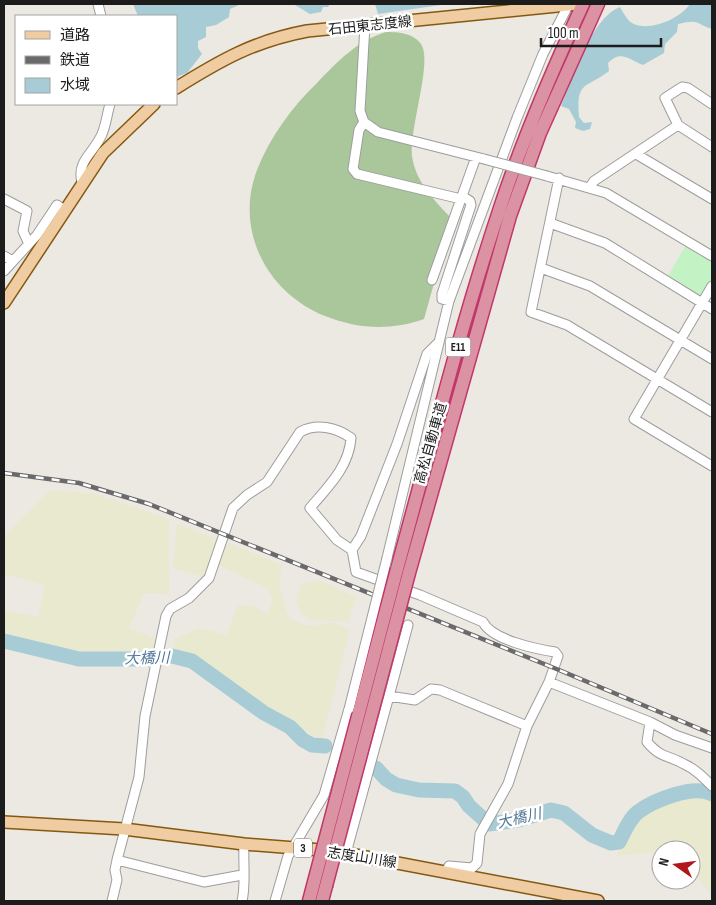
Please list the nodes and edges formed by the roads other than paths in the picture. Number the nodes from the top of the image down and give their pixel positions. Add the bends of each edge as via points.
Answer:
1 (571, 4) edge
2 (583, 4) edge
3 (598, 4) edge
4 (365, 25) junction
5 (178, 87) edge
6 (712, 104) edge
7 (110, 105) edge
8 (153, 105) edge
9 (364, 122) junction
10 (678, 125) junction
11 (535, 131) junction
12 (712, 147) edge
13 (636, 154) junction
14 (480, 158) junction
15 (559, 178) junction
16 (82, 182) junction
17 (590, 187) junction
18 (461, 198) junction
19 (712, 199) edge
20 (4, 200) edge
21 (64, 210) junction
22 (550, 223) junction
23 (28, 242) junction
24 (4, 256) edge
25 (712, 256) edge
26 (13, 261) junction
27 (540, 268) junction
28 (4, 271) edge
29 (432, 280) dead end
30 (712, 286) edge
31 (449, 301) junction
32 (702, 302) junction
33 (4, 303) edge
34 (712, 308) edge
35 (680, 340) junction
36 (438, 342) junction
37 (712, 359) edge
38 (656, 378) junction
39 (712, 412) edge
40 (712, 466) edge
41 (352, 550) junction
42 (408, 625) dead end
43 (549, 682) junction
44 (389, 696) junction
45 (650, 722) junction
46 (527, 726) junction
47 (712, 748) edge
48 (712, 786) edge
49 (4, 822) edge
50 (124, 829) junction
51 (244, 844) junction
52 (293, 847) junction
53 (346, 853) junction
54 (117, 860) junction
55 (446, 872) junction
56 (242, 875) junction
57 (320, 884) junction
58 (112, 901) edge
59 (242, 901) edge
60 (275, 901) edge
61 (309, 901) edge
62 (322, 901) edge
63 (598, 901) edge

1 - 4 main road, 石田東志度線
1 - 31 street via 543,54
2 - 11 highway, 高松自動車道 / E11
3 - 11 highway, 高松自動車道 / E11
4 - 5 main road, 石田東志度線 via 278,36 245,48
4 - 9 street via 360,111
6 - 10 street via 682,87 665,98
7 - 16 street via 102,135 79,173
8 - 16 main road via 102,153
9 - 14 street via 378,132
9 - 18 street via 359,130 353,168 357,174
10 - 12 street
10 - 13 street
11 - 57 highway, 高松自動車道 / E11, bridge via 403,571
13 - 17 street via 594,181
13 - 19 street
14 - 15 street, bridge
14 - 18 street
15 - 17 street
15 - 22 street
16 - 21 main road
17 - 25 street via 623,202
18 - 29 street
18 - 31 street via 471,206 442,294 442,299
20 - 23 street via 27,211 23,231
21 - 23 street via 57,205 37,235
21 - 33 main road
22 - 27 street
22 - 32 street via 605,243
23 - 26 street
24 - 26 street
26 - 28 street
27 - 35 street via 590,286
27 - 38 street via 531,312 567,325
30 - 32 street
31 - 36 street
32 - 34 street
32 - 35 street
35 - 37 street
35 - 38 street
36 - 41 street via 427,354 394,453 361,536
36 - 52 street, bridge via 422,419 349,709 324,795
38 - 39 street
38 - 40 street via 634,419
41 - 43 street via 356,572 420,594 483,622 486,629 496,634 535,649 555,652 558,656
41 - 50 street via 337,540 310,508 342,468 351,438 332,428 309,427 300,432 267,482 233,508 209,578 189,598 170,609 166,616 145,716 139,777
42 - 44 street
43 - 45 street
43 - 46 street
44 - 46 street via 414,700 431,690 440,690
44 - 53 street
45 - 47 street
45 - 48 street via 647,742 657,754 683,763 704,776
46 - 55 street via 508,784 480,834 477,863 472,868 449,866
49 - 50 main road, 志度山川線 / 3
50 - 51 main road, 志度山川線 / 3
50 - 54 street
51 - 52 main road, 志度山川線 / 3
51 - 56 street
52 - 53 main road, 志度山川線 / 3
52 - 60 street via 283,869
53 - 55 main road, 志度山川線 / 3
54 - 56 street via 204,882
54 - 58 street
55 - 63 main road, 志度山川線 / 3
56 - 59 street via 245,890
57 - 61 highway, 高松自動車道 / E11
57 - 62 highway, 高松自動車道 / E11

